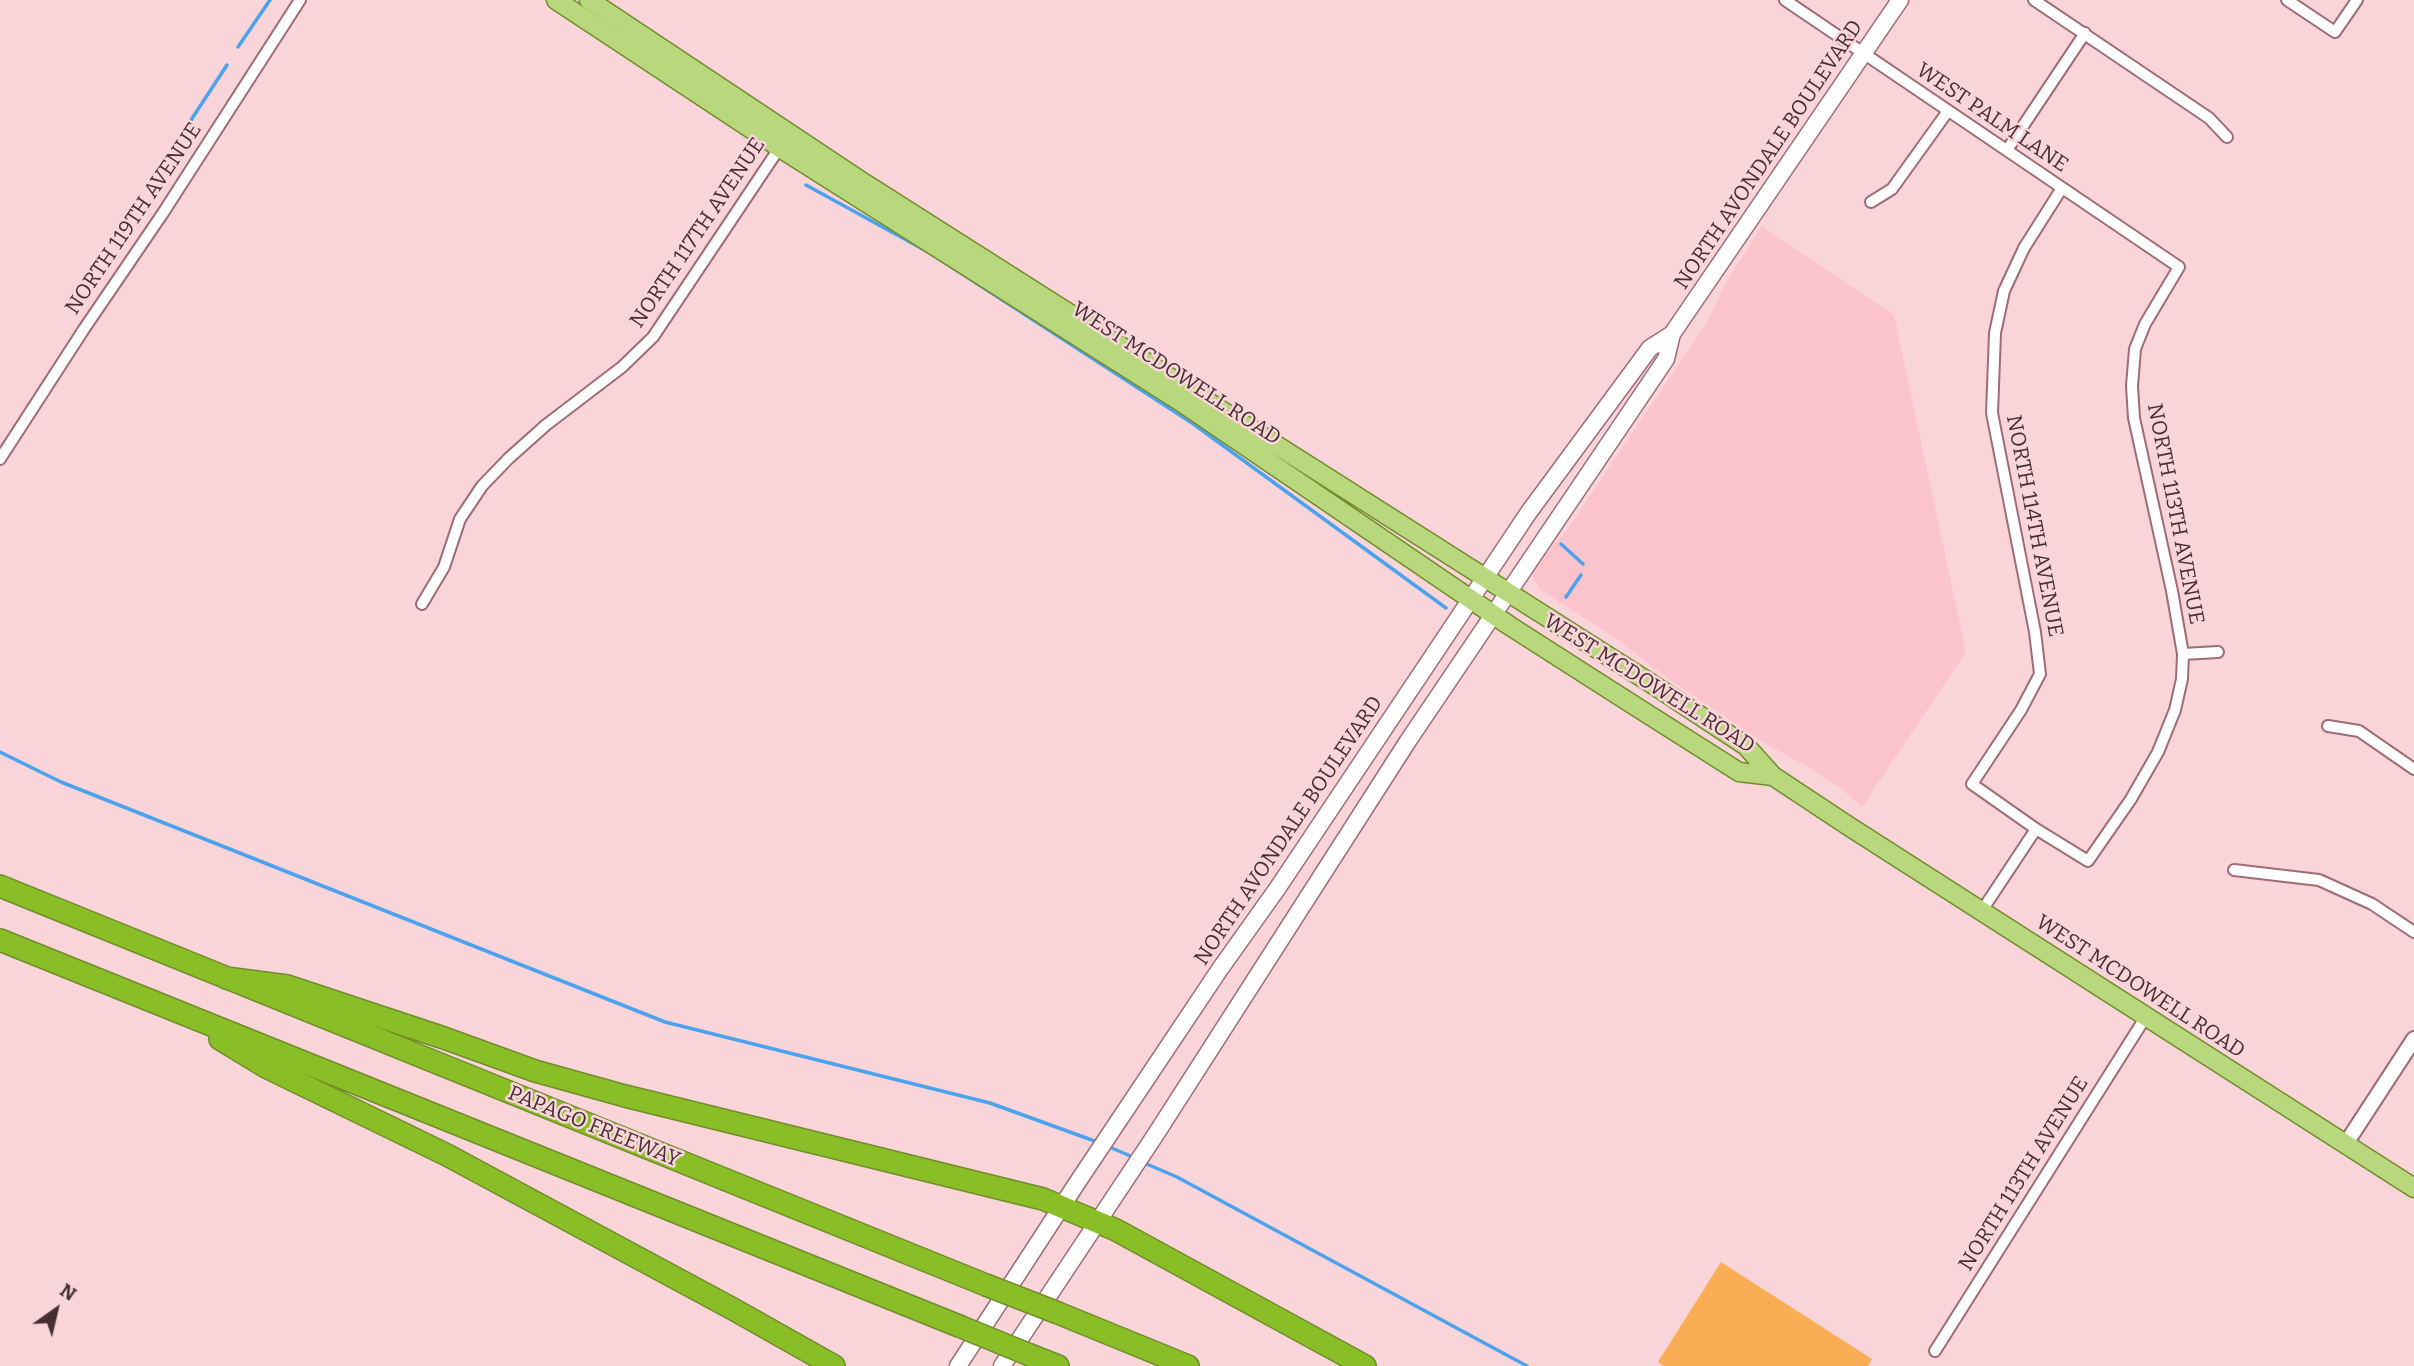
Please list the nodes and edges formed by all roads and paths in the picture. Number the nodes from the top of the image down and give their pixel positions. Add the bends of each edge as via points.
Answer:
1 (300, 0) edge
2 (556, 0) edge
3 (589, 0) edge
4 (1785, 0) edge
5 (1900, 0) edge
6 (2034, 0) edge
7 (2287, 0) edge
8 (2357, 0) edge
9 (2085, 33) junction
10 (1864, 54) junction
11 (1948, 111) junction
12 (2227, 137) dead end
13 (785, 141) junction
14 (2007, 150) junction
15 (2062, 188) junction
16 (1871, 202) dead end
17 (2179, 267) joint
18 (1672, 334) junction
19 (1, 457) edge
20 (1486, 577) junction
21 (1508, 592) junction
22 (1471, 599) junction
23 (422, 604) dead end
24 (1493, 614) junction
25 (2218, 652) dead end
26 (2183, 654) junction
27 (2328, 726) dead end
28 (2414, 769) edge
29 (1773, 776) junction
30 (2036, 829) junction
31 (1297, 860) junction
32 (2234, 870) dead end
33 (1320, 877) junction
34 (0, 886) edge
35 (1982, 912) junction
36 (2414, 932) edge
37 (0, 940) edge
38 (226, 978) junction
39 (164, 1006) junction
40 (2145, 1018) junction
41 (2414, 1039) edge
42 (2346, 1145) junction
43 (2414, 1188) edge
44 (1062, 1206) junction
45 (1098, 1222) junction
46 (1935, 1351) dead end
47 (834, 1366) edge
48 (958, 1366) edge
49 (1002, 1366) edge
50 (1058, 1366) edge
51 (1188, 1366) edge
52 (1365, 1366) edge

1 - 19 street, NORTH 119TH AVENUE
2 - 13 main road, WEST MCDOWELL ROAD
3 - 13 main road, WEST MCDOWELL ROAD
4 - 10 street, WEST PALM LANE
5 - 10 main road, NORTH AVONDALE BOULEVARD
6 - 9 street
7 - 8 street via 2335,32
9 - 12 street via 2208,118
9 - 14 street
10 - 11 street, WEST PALM LANE
10 - 18 main road, NORTH AVONDALE BOULEVARD
11 - 14 street, WEST PALM LANE
11 - 16 street via 1892,190
13 - 20 main road, WEST MCDOWELL ROAD via 861,181
13 - 22 main road, WEST MCDOWELL ROAD
13 - 23 street, NORTH 117TH AVENUE via 653,337 546,425 482,486 460,519 444,567
14 - 15 street, WEST PALM LANE
15 - 17 street, WEST PALM LANE
15 - 30 street, NORTH 114TH AVENUE via 2009,280 1995,333 1992,413 2040,674 1972,784
17 - 26 street, NORTH 113TH AVENUE via 2135,349 2132,386 2134,418
18 - 20 main road, NORTH AVONDALE BOULEVARD via 1650,348
18 - 21 main road, NORTH AVONDALE BOULEVARD via 1666,359
20 - 21 main road, WEST MCDOWELL ROAD
20 - 22 main road, NORTH AVONDALE BOULEVARD
21 - 24 main road, NORTH AVONDALE BOULEVARD
21 - 29 main road, WEST MCDOWELL ROAD via 1746,746
22 - 24 main road, WEST MCDOWELL ROAD
22 - 31 main road, NORTH AVONDALE BOULEVARD
24 - 29 main road, WEST MCDOWELL ROAD via 1739,772
24 - 33 main road, NORTH AVONDALE BOULEVARD
25 - 26 street, NORTH 113TH AVENUE
26 - 30 street, NORTH 113TH AVENUE via 2175,710 2158,752 2088,861
27 - 28 street via 2359,731
29 - 35 main road, WEST MCDOWELL ROAD
30 - 35 street
31 - 33 main road
31 - 44 main road, NORTH AVONDALE BOULEVARD
32 - 36 street via 2319,880 2372,904
33 - 45 main road, NORTH AVONDALE BOULEVARD
34 - 38 highway, PAPAGO FREEWAY
35 - 40 main road, WEST MCDOWELL ROAD
37 - 39 highway
38 - 44 highway via 287,986 535,1071 625,1096
38 - 51 highway, PAPAGO FREEWAY, bridge
39 - 47 highway via 267,1067 447,1154
39 - 50 highway, bridge
40 - 42 main road, WEST MCDOWELL ROAD
40 - 46 street, NORTH 113TH AVENUE
41 - 42 street
42 - 43 main road, WEST MCDOWELL ROAD
44 - 45 highway
44 - 48 main road, NORTH AVONDALE BOULEVARD
45 - 49 main road, NORTH AVONDALE BOULEVARD
45 - 52 highway

